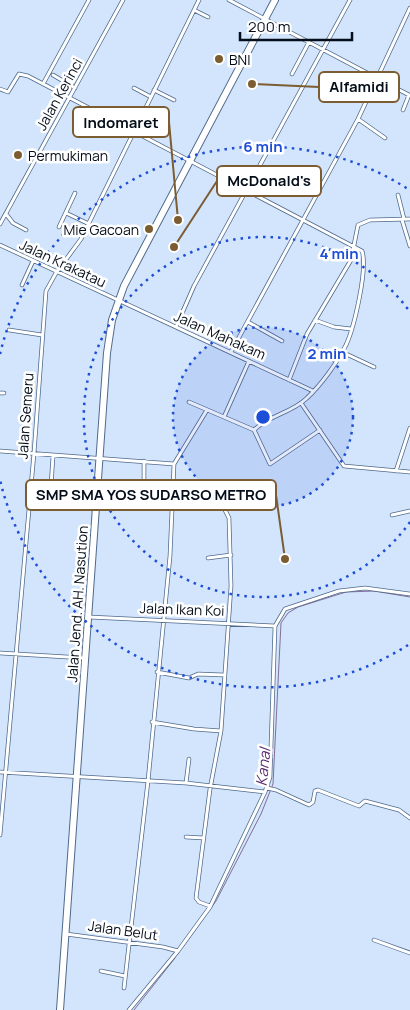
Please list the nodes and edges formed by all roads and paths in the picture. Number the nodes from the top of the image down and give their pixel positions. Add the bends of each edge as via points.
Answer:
1 (89, 0) edge
2 (123, 0) edge
3 (199, 0) edge
4 (230, 0) edge
5 (275, 0) edge
6 (350, 0) edge
7 (410, 8) edge
8 (194, 10) junction
9 (208, 17) dead end
10 (265, 19) junction
11 (309, 42) junction
12 (324, 50) junction
13 (292, 74) dead end
14 (52, 75) dead end
15 (378, 79) junction
16 (43, 84) junction
17 (75, 88) junction
18 (134, 88) dead end
19 (0, 89) edge
20 (154, 90) junction
21 (151, 97) junction
22 (69, 99) junction
23 (174, 100) dead end
24 (404, 110) dead end
25 (358, 119) junction
26 (133, 132) junction
27 (385, 138) dead end
28 (190, 162) junction
29 (247, 191) junction
30 (75, 193) dead end
31 (398, 195) dead end
32 (66, 213) junction
33 (6, 214) junction
34 (410, 219) edge
35 (403, 220) junction
36 (303, 221) junction
37 (0, 224) edge
38 (89, 224) junction
39 (59, 227) dead end
40 (26, 230) dead end
41 (0, 246) edge
42 (410, 246) edge
43 (355, 248) junction
44 (33, 261) junction
45 (56, 272) junction
46 (22, 285) dead end
47 (117, 301) junction
48 (315, 320) junction
49 (248, 322) junction
50 (176, 327) junction
51 (351, 329) junction
52 (9, 330) dead end
53 (42, 335) junction
54 (282, 341) dead end
55 (231, 352) junction
56 (342, 352) junction
57 (249, 360) junction
58 (374, 367) dead end
59 (289, 380) junction
60 (313, 392) junction
61 (189, 402) dead end
62 (301, 403) junction
63 (207, 410) junction
64 (224, 418) junction
65 (410, 428) edge
66 (254, 430) junction
67 (320, 430) junction
68 (0, 451) edge
69 (34, 453) junction
70 (53, 456) junction
71 (101, 460) junction
72 (144, 461) junction
73 (174, 464) junction
74 (396, 471) junction
75 (410, 472) edge
76 (144, 483) dead end
77 (51, 486) dead end
78 (172, 506) junction
79 (410, 511) edge
80 (392, 515) dead end
81 (231, 555) junction
82 (208, 558) dead end
83 (410, 594) edge
84 (88, 617) junction
85 (163, 620) junction
86 (228, 622) junction
87 (275, 626) junction
88 (0, 653) edge
89 (15, 654) junction
90 (85, 658) junction
91 (157, 672) junction
92 (224, 675) junction
93 (152, 722) junction
94 (221, 731) junction
95 (190, 759) dead end
96 (0, 772) edge
97 (6, 772) junction
98 (77, 776) junction
99 (148, 781) junction
100 (186, 783) junction
101 (211, 785) junction
102 (267, 790) junction
103 (410, 818) edge
104 (0, 835) edge
105 (186, 837) dead end
106 (204, 838) junction
107 (210, 906) junction
108 (66, 934) junction
109 (374, 940) dead end
110 (130, 942) junction
111 (178, 951) junction
112 (410, 953) edge
113 (101, 971) dead end
114 (125, 976) junction
115 (124, 988) dead end
116 (60, 1010) edge
117 (129, 1010) edge

1 - 16 street
2 - 17 street, Jalan Kerinci
3 - 8 street, Jalan Semeru
4 - 10 street
5 - 10 highway, Jalan Jend. AH. Nasution
6 - 12 street
7 - 15 street
8 - 9 street
8 - 20 street, Jalan Semeru
10 - 11 street
10 - 28 highway, Jalan Jend. AH. Nasution
11 - 12 street
11 - 13 street
12 - 15 street
12 - 29 street
14 - 17 street
15 - 24 street via 410,95
15 - 25 street
16 - 19 street via 19,74 8,92
16 - 22 street
17 - 22 street, Jalan Kerinci
18 - 21 street
20 - 21 street, Jalan Semeru
20 - 23 street
21 - 26 street, Jalan Semeru
22 - 26 street
22 - 33 street, Jalan Kerinci
25 - 27 street
25 - 36 street
26 - 28 street
26 - 38 street, Jalan Semeru
28 - 29 street
28 - 47 highway, Jalan Jend. AH. Nasution
29 - 36 street
29 - 50 street via 194,286
30 - 32 street
31 - 35 street
32 - 38 street
32 - 39 street
33 - 37 street, Jalan Kerinci
33 - 40 street via 13,223
34 - 35 street
35 - 42 street
35 - 43 street via 360,223
36 - 43 street
36 - 49 street
38 - 45 street, Jalan Semeru
41 - 44 street, Jalan Krakatau
43 - 48 street
43 - 51 street via 363,252 363,264
44 - 45 street, Jalan Krakatau
44 - 46 street
45 - 47 street, Jalan Krakatau
45 - 53 street, Jalan Semeru via 46,291
47 - 50 street, Jalan Mahakam
47 - 71 highway, Jalan Jend. AH. Nasution via 106,353
48 - 51 street
48 - 59 street
49 - 54 street
49 - 55 street
50 - 55 street, Jalan Mahakam
51 - 56 street
52 - 53 street
53 - 69 street, Jalan Semeru
55 - 57 street, Jalan Mahakam
56 - 58 street
56 - 60 street
57 - 59 street, Jalan Mahakam
57 - 64 street
59 - 60 street, Jalan Mahakam
60 - 62 street
61 - 63 street
62 - 66 street via 264,421
62 - 67 street
63 - 64 street
63 - 73 street
64 - 66 street
65 - 74 street
66 - 67 street via 270,464
67 - 74 street via 344,466
68 - 69 street
69 - 70 street
69 - 89 street, Jalan Semeru
70 - 71 street
70 - 77 street
71 - 72 street
71 - 84 highway, Jalan Jend. AH. Nasution
72 - 73 street
72 - 76 street
73 - 78 street
74 - 75 street
78 - 81 street via 217,503 223,506 229,518
78 - 85 street
79 - 80 street
81 - 82 street
81 - 86 street
83 - 87 street via 365,588 339,591 285,609
84 - 85 street, Jalan Ikan Koi
84 - 90 highway, Jalan Jend. AH. Nasution
85 - 86 street, Jalan Ikan Koi
85 - 91 street
86 - 87 street, Jalan Ikan Koi
86 - 92 street
87 - 102 street
88 - 89 street
89 - 90 street
89 - 97 street, Jalan Semeru
90 - 98 highway, Jalan Jend. AH. Nasution
91 - 92 street via 189,678 198,674
91 - 93 street
92 - 94 street
93 - 94 street via 194,730
93 - 99 street
94 - 101 street
95 - 100 street
96 - 97 street
97 - 98 street
97 - 104 street, Jalan Semeru
98 - 99 street
98 - 108 highway, Jalan Jend. AH. Nasution
99 - 100 street
99 - 110 street
100 - 101 street
101 - 102 street
101 - 106 street
102 - 103 street via 276,790 309,805 318,790 359,806 365,801 399,810
102 - 107 street
105 - 106 street
106 - 107 street via 196,898
107 - 111 street
108 - 110 street, Jalan Belut
108 - 116 highway, Jalan Jend. AH. Nasution
109 - 112 street
110 - 111 street, Jalan Belut
110 - 114 street
111 - 117 street
113 - 114 street
114 - 115 street

